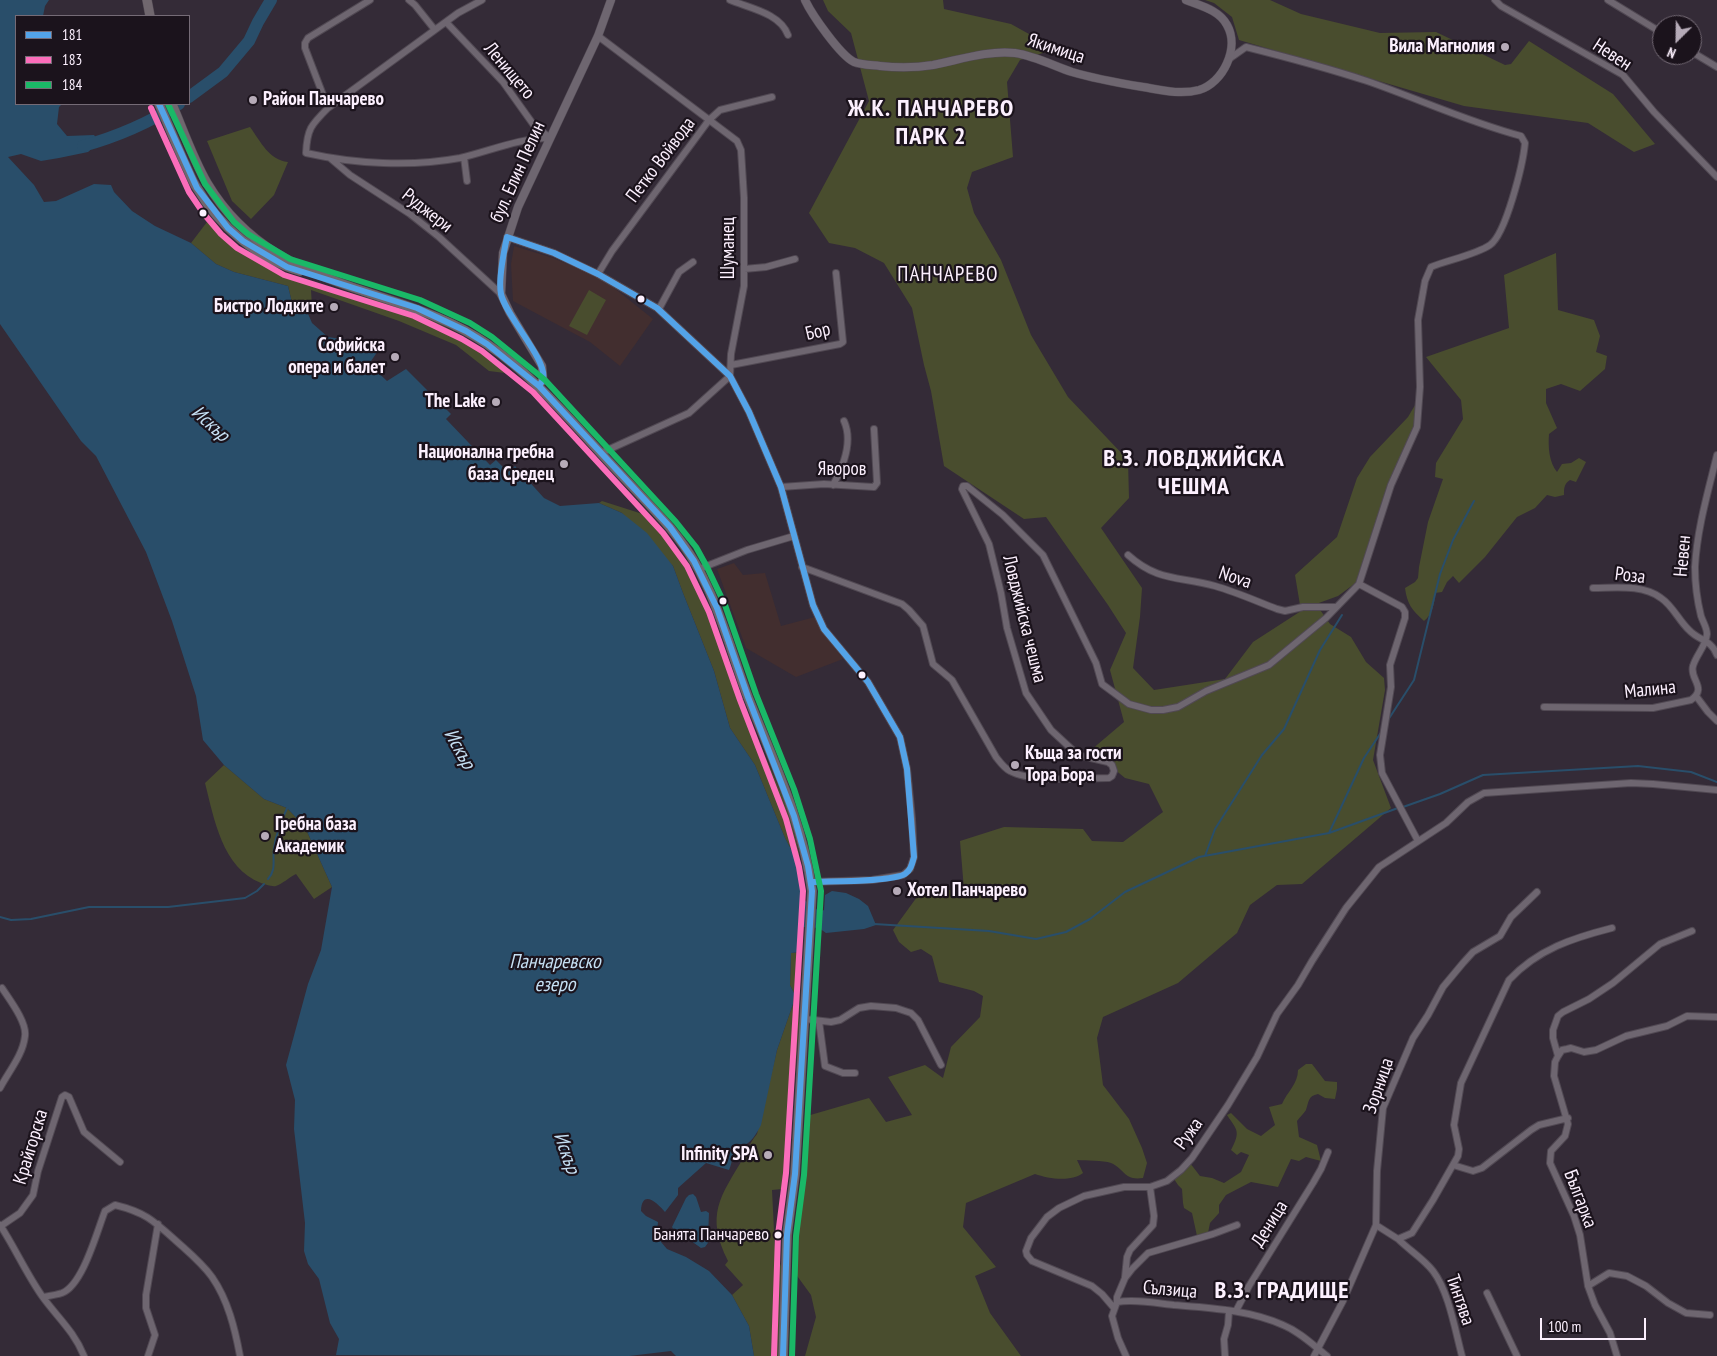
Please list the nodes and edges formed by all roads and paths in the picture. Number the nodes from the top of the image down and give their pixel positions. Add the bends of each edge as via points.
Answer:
1 (145, 0) edge
2 (370, 0) edge
3 (409, 0) edge
4 (482, 0) edge
5 (611, 0) edge
6 (730, 0) edge
7 (806, 0) edge
8 (1186, 0) edge
9 (1495, 0) edge
10 (1608, 0) edge
11 (143, 15) edge
12 (150, 15) edge
13 (446, 22) junction
14 (1652, 27) edge
15 (435, 30) junction
16 (788, 35) dead end
17 (598, 36) junction
18 (1702, 58) edge
19 (1229, 59) junction
20 (1717, 67) edge
21 (772, 97) dead end
22 (159, 105) edge
23 (172, 105) edge
24 (328, 108) junction
25 (709, 120) junction
26 (550, 138) junction
27 (464, 157) junction
28 (330, 158) junction
29 (1717, 177) edge
30 (467, 181) dead end
31 (507, 237) junction
32 (795, 259) dead end
33 (692, 262) dead end
34 (744, 269) junction
35 (836, 273) dead end
36 (598, 274) junction
37 (339, 282) junction
38 (501, 294) junction
39 (657, 308) junction
40 (731, 365) junction
41 (730, 376) junction
42 (539, 386) junction
43 (844, 422) dead end
44 (874, 429) dead end
45 (601, 453) junction
46 (1717, 455) edge
47 (833, 485) junction
48 (781, 487) junction
49 (794, 536) junction
50 (1128, 555) dead end
51 (802, 568) junction
52 (699, 569) junction
53 (1359, 584) junction
54 (1593, 588) dead end
55 (1336, 607) junction
56 (1706, 640) junction
57 (1717, 655) edge
58 (1696, 696) junction
59 (1544, 707) dead end
60 (1717, 722) edge
61 (1717, 790) edge
62 (1418, 841) junction
63 (811, 882) junction
64 (1537, 892) dead end
65 (1612, 928) dead end
66 (1692, 930) dead end
67 (2, 988) dead end
68 (1717, 1017) edge
69 (805, 1019) junction
70 (819, 1021) junction
71 (1558, 1056) junction
72 (941, 1065) dead end
73 (854, 1073) dead end
74 (2, 1078) edge
75 (0, 1088) edge
76 (1568, 1118) junction
77 (1328, 1152) dead end
78 (120, 1162) dead end
79 (1453, 1165) junction
80 (1150, 1187) junction
81 (158, 1224) junction
82 (1237, 1224) dead end
83 (1376, 1225) junction
84 (0, 1226) edge
85 (1398, 1239) junction
86 (1125, 1278) junction
87 (1588, 1286) junction
88 (1487, 1293) dead end
89 (43, 1297) junction
90 (1116, 1305) junction
91 (1232, 1311) junction
92 (1710, 1315) dead end
93 (1318, 1348) junction
94 (84, 1356) edge
95 (148, 1356) edge
96 (240, 1356) edge
97 (782, 1356) edge
98 (1126, 1356) edge
99 (1225, 1356) edge
100 (1314, 1356) edge
101 (1327, 1356) edge
102 (1462, 1356) edge
103 (1517, 1356) edge
104 (1617, 1356) edge

1 - 11 main road
1 - 12 main road
2 - 24 street via 308,38 305,43
3 - 15 street
4 - 13 street
5 - 17 street, бул. Елин Пелин
6 - 16 street via 779,21
7 - 19 street, Якимица via 818,22 844,54 867,65 905,68 995,53 1014,53 1102,81 1174,92 1208,86 1219,77
8 - 19 street via 1213,10 1227,25 1231,40
9 - 29 street, Невен via 1623,76
10 - 14 street
13 - 15 street
13 - 26 street, Ленището via 503,82 533,124
15 - 24 street
17 - 25 street, Шуманец
17 - 26 street, бул. Елин Пелин
18 - 20 street
19 - 53 street via 1246,46 1286,57 1521,136 1525,143 1515,193 1498,234 1490,245 1431,267 1425,281 1418,320 1420,388 1417,427 1391,486
21 - 25 street, Петко Войвода via 720,110
22 - 37 main road via 196,188 228,228 287,267
23 - 37 main road via 207,182 236,221 262,245 289,261
24 - 28 street via 308,132 306,153
25 - 34 street, Шуманец via 737,141 741,150
25 - 36 street, Петко Войвода
26 - 27 street via 534,138
26 - 31 street, бул. Елин Пелин
27 - 28 street via 402,163
27 - 30 street
28 - 38 street, Руджери via 350,176 410,214
31 - 36 street via 554,253
31 - 38 street, бул. Елин Пелин
32 - 34 street
33 - 39 street via 679,272
34 - 40 street, Шуманец
35 - 40 street, Бор via 843,342
36 - 39 street
37 - 42 main road via 416,308 466,331 488,344
38 - 42 street, бул. Елин Пелин via 542,366 543,379
39 - 41 street
40 - 41 street, Шуманец
41 - 45 street via 689,413
41 - 48 street
42 - 45 main road
43 - 47 street via 846,451
44 - 47 street, Яворов via 878,483 874,487
45 - 52 main road via 671,528
46 - 56 street, Невен via 1705,500 1696,558 1695,581
47 - 48 street, Яворов
48 - 49 street
49 - 51 street
49 - 52 street
50 - 55 street, Nova via 1169,578 1217,587 1277,609
51 - 55 street, Ловджийска чешма via 902,604 910,610 923,626 933,664 952,680 996,757 1018,775 1050,779 1109,778 1114,771 1108,762 1078,755 1051,730 1026,693 1006,628 989,544 963,486 1003,515 1043,555 1096,663 1102,684 1134,706 1151,710 1178,707 1206,691 1269,665
51 - 63 street via 824,629 868,682 900,737 907,770 914,857 910,869 903,875 872,880
52 - 63 main road via 796,819
53 - 55 street
53 - 62 street via 1396,603 1405,612 1390,665 1392,687 1380,755 1382,773
54 - 56 street, Роза via 1631,588 1662,598 1690,631
56 - 57 street, Невен
56 - 58 street, Малина via 1692,670 1698,682
58 - 59 street, Малина via 1691,700 1653,708
58 - 60 street
61 - 62 street, Ружа via 1631,784 1484,793
62 - 80 street, Ружа via 1379,867 1346,908 1277,1014 1257,1057 1192,1158 1173,1178
63 - 69 main road
64 - 83 street, Зорница via 1511,917 1500,936 1473,952 1463,963 1443,987 1413,1038 1383,1108
65 - 79 street via 1565,942 1538,956 1509,980 1461,1083 1454,1125 1459,1149
66 - 71 street via 1660,944 1613,983 1558,1016 1553,1038
67 - 74 street via 17,1010 26,1034 18,1058
68 - 71 street via 1687,1016 1667,1026 1626,1036 1596,1050 1584,1052 1571,1048 1562,1050
69 - 70 street
69 - 97 main road via 795,1174 787,1235
70 - 72 street via 840,1020 859,1008 871,1006 911,1012
70 - 73 street via 825,1066 843,1073
71 - 76 street via 1554,1076
74 - 75 street
76 - 79 street via 1539,1125 1482,1168 1473,1171
76 - 87 street, Българка via 1567,1132 1551,1152 1550,1162 1580,1235
77 - 91 street, Деница via 1322,1169
78 - 84 street, Крайгорска via 84,1132 69,1097 65,1095 33,1194 20,1213
79 - 85 street via 1412,1233
80 - 86 street via 1153,1225 1130,1250
80 - 90 street, Ружа via 1124,1187 1071,1202 1047,1217 1031,1238 1026,1251 1032,1261 1092,1286
81 - 89 street via 135,1210 115,1205 105,1211 78,1279 64,1292
81 - 95 street via 146,1295 146,1308 155,1335
81 - 96 street via 212,1277 226,1305
82 - 86 street via 1148,1253
83 - 85 street, Тинтява
83 - 93 street, Зорница via 1343,1301
84 - 89 street
85 - 102 street, Тинтява via 1439,1279
86 - 90 street via 1116,1297
87 - 92 street via 1609,1273 1627,1276 1686,1313
87 - 104 street, Българка
88 - 103 street
89 - 94 street via 70,1329
90 - 91 street, Сълзица via 1128,1301 1155,1302
90 - 98 street via 1113,1322
91 - 93 street, Сълзица via 1284,1325
91 - 99 street, Деница via 1224,1339
93 - 100 street, Зорница
93 - 101 street, Сълзица

